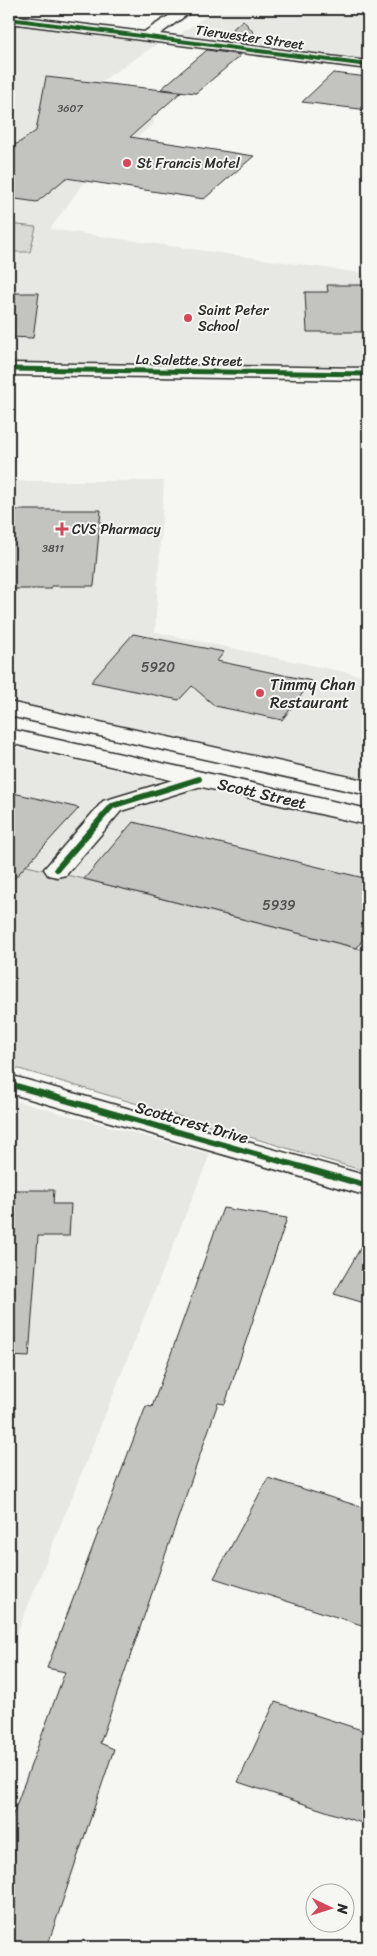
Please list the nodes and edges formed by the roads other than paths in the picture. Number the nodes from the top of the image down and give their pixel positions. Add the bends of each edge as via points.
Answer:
1 (188, 9) edge
2 (9, 19) edge
3 (148, 36) junction
4 (368, 65) edge
5 (9, 369) edge
6 (368, 374) edge
7 (9, 709) edge
8 (9, 736) edge
9 (216, 755) junction
10 (199, 779) junction
11 (368, 788) edge
12 (368, 817) edge
13 (57, 869) dead end
14 (9, 1084) edge
15 (368, 1186) edge

1 - 3 street
2 - 3 street, Tierwester Street
3 - 4 street, Tierwester Street
5 - 6 street, La Salette Street
7 - 9 street, Scott Street
8 - 10 street, Scott Street
9 - 10 street
9 - 11 street, Scott Street
10 - 12 street, Scott Street
10 - 13 street via 112,806
14 - 15 street, Scottcrest Drive

